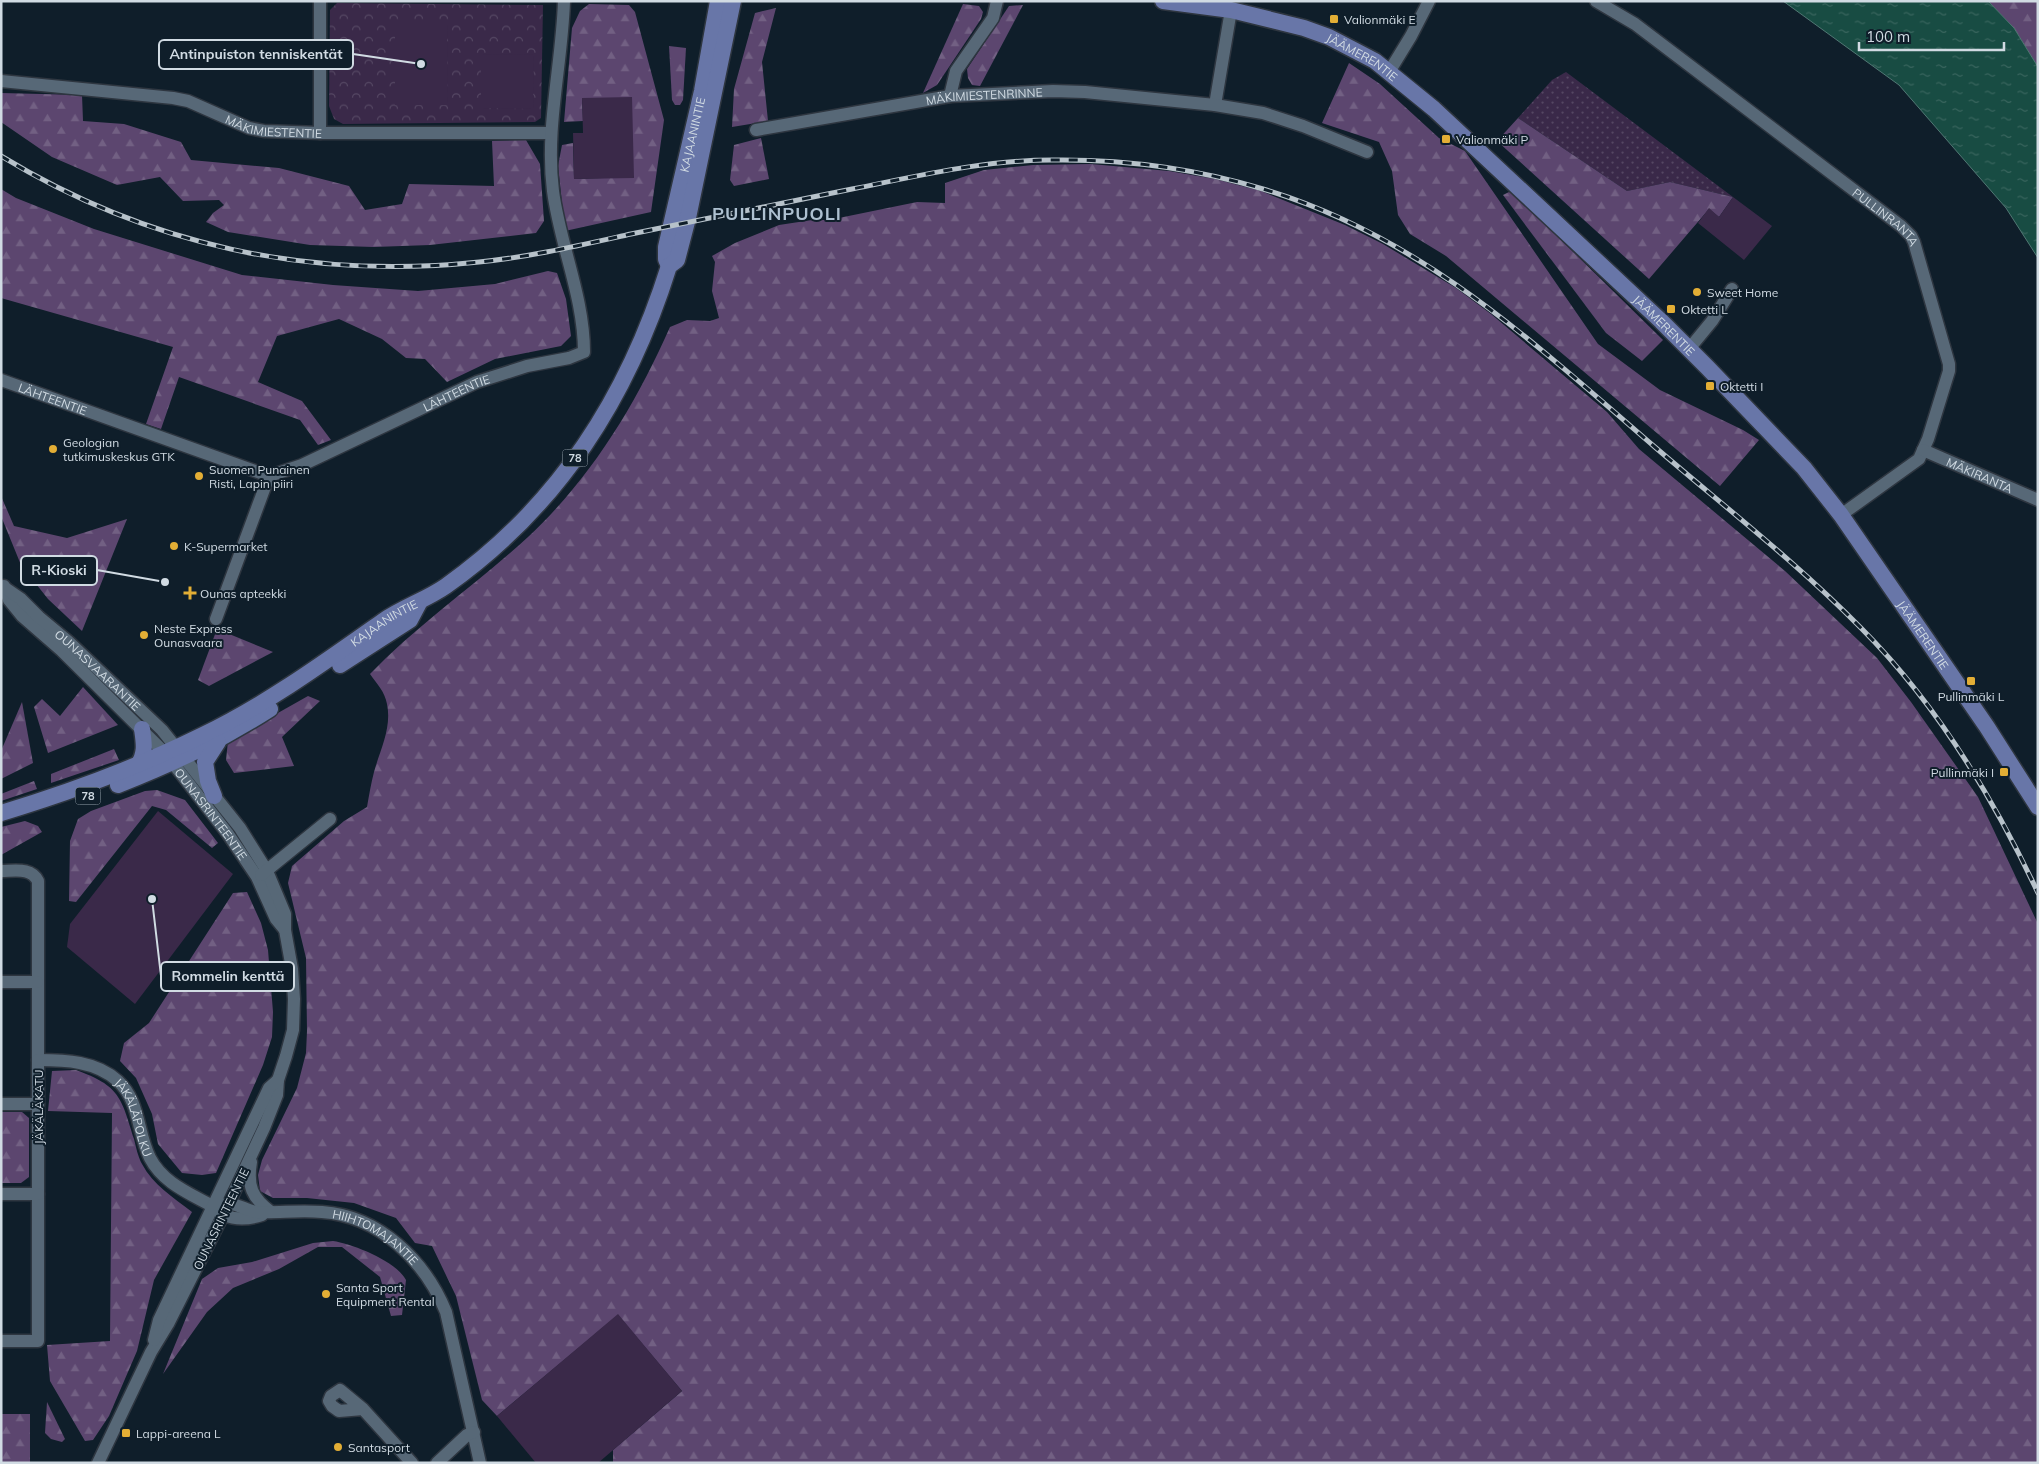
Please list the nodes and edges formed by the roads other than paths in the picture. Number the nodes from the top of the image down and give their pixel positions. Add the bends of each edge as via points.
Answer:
1 (320, 1) edge
2 (564, 1) edge
3 (718, 1) edge
4 (733, 1) edge
5 (997, 1) edge
6 (1163, 1) edge
7 (1428, 1) edge
8 (1596, 1) edge
9 (1231, 10) junction
10 (1389, 72) junction
11 (1, 81) edge
12 (950, 96) junction
13 (1215, 105) junction
14 (756, 130) dead end
15 (320, 133) junction
16 (551, 133) junction
17 (1367, 152) dead end
18 (669, 266) junction
19 (1732, 290) dead end
20 (1689, 348) junction
21 (1, 380) edge
22 (1923, 450) junction
23 (269, 476) junction
24 (2038, 500) edge
25 (1841, 515) junction
26 (3, 585) edge
27 (419, 603) junction
28 (216, 619) dead end
29 (142, 729) junction
30 (219, 740) junction
31 (175, 755) junction
32 (138, 764) junction
33 (214, 796) junction
34 (2038, 807) edge
35 (1, 813) edge
36 (330, 819) dead end
37 (1, 824) edge
38 (1, 871) edge
39 (262, 874) junction
40 (1, 982) edge
41 (37, 982) junction
42 (38, 1060) junction
43 (278, 1080) junction
44 (1, 1104) edge
45 (38, 1104) junction
46 (253, 1154) junction
47 (1, 1194) edge
48 (38, 1194) junction
49 (229, 1203) junction
50 (218, 1211) junction
51 (271, 1212) junction
52 (1, 1341) edge
53 (363, 1409) dead end
54 (474, 1432) junction
55 (98, 1463) edge
56 (412, 1463) edge
57 (437, 1463) edge
58 (480, 1463) edge

1 - 15 street
2 - 16 street, LÄHTEENTIE
3 - 18 main road, KAJAANINTIE / 78 via 702,91 666,247
4 - 18 main road, 78 via 688,218 677,260
5 - 12 street via 993,18 956,71
6 - 9 main road, JÄÄMERENTIE
7 - 10 street
8 - 22 street, PULLINRANTA via 1636,24 1911,236 1949,364
9 - 10 main road, JÄÄMERENTIE via 1329,37
9 - 13 street
10 - 20 main road, JÄÄMERENTIE via 1434,109
11 - 15 street, MÄKIMIESTENTIE via 173,98 188,101 249,128
12 - 13 street, MÄKIMIESTENRINNE via 1085,92
12 - 14 street, MÄKIMIESTENRINNE
13 - 17 street, MÄKIMIESTENRINNE via 1263,113
15 - 16 street, MÄKIMIESTENTIE
16 - 23 street, LÄHTEENTIE via 553,191 582,327 584,352 477,382 302,466
18 - 27 main road, 78 via 645,335 590,438 538,506 446,586
19 - 20 street
20 - 25 main road, JÄÄMERENTIE via 1804,468
21 - 23 street, LÄHTEENTIE
22 - 24 street, MÄKIRANTA
22 - 25 street, PULLINRANTA via 1914,463
23 - 28 street
25 - 34 main road, JÄÄMERENTIE
26 - 29 street, OUNASVAARANTIE via 22,616
26 - 31 street, OUNASVAARANTIE via 162,730
27 - 30 main road, KAJAANINTIE / 78 via 410,620
27 - 31 main road, KAJAANINTIE / 78 via 389,617 333,657
29 - 31 street, OUNASVAARANTIE
29 - 32 main road via 145,748
30 - 31 main road, KAJAANINTIE / 78
30 - 33 main road via 205,762
31 - 32 main road, KAJAANINTIE / 78
31 - 33 street, OUNASRINTEENTIE
31 - 37 main road, KAJAANINTIE / 78 via 86,797
31 - 39 street, OUNASRINTEENTIE via 228,834
32 - 35 main road, KAJAANINTIE / 78 via 85,786
33 - 39 street, OUNASRINTEENTIE via 240,828
36 - 39 street
38 - 41 street, JÄKÄLÄKATU via 29,871 38,881
39 - 43 street, OUNASRINTEENTIE via 276,919 284,930 292,969 292,1030
40 - 41 street
41 - 42 street, JÄKÄLÄKATU
42 - 45 street, JÄKÄLÄKATU
42 - 50 street, JÄKÄLÄPOLKU via 76,1062 107,1072 118,1081 136,1110 144,1144 158,1170 185,1192
43 - 46 street, OUNASRINTEENTIE via 277,1095
43 - 50 street, OUNASRINTEENTIE via 269,1088
44 - 45 street
45 - 48 street, JÄKÄLÄKATU
46 - 49 street, OUNASRINTEENTIE
46 - 51 street via 250,1168 252,1191
47 - 48 street
48 - 52 street, JÄKÄLÄKATU via 38,1341
49 - 50 street
49 - 51 street, HIIHTOMAJANTIE via 247,1210
50 - 51 street, HIIHTOMAJANTIE via 240,1219
50 - 55 street, OUNASRINTEENTIE via 168,1324 151,1352
51 - 54 street, HIIHTOMAJANTIE via 323,1212 351,1218 394,1240 420,1266 446,1312
53 - 56 street
54 - 57 street
54 - 58 street, HIIHTOMAJANTIE

